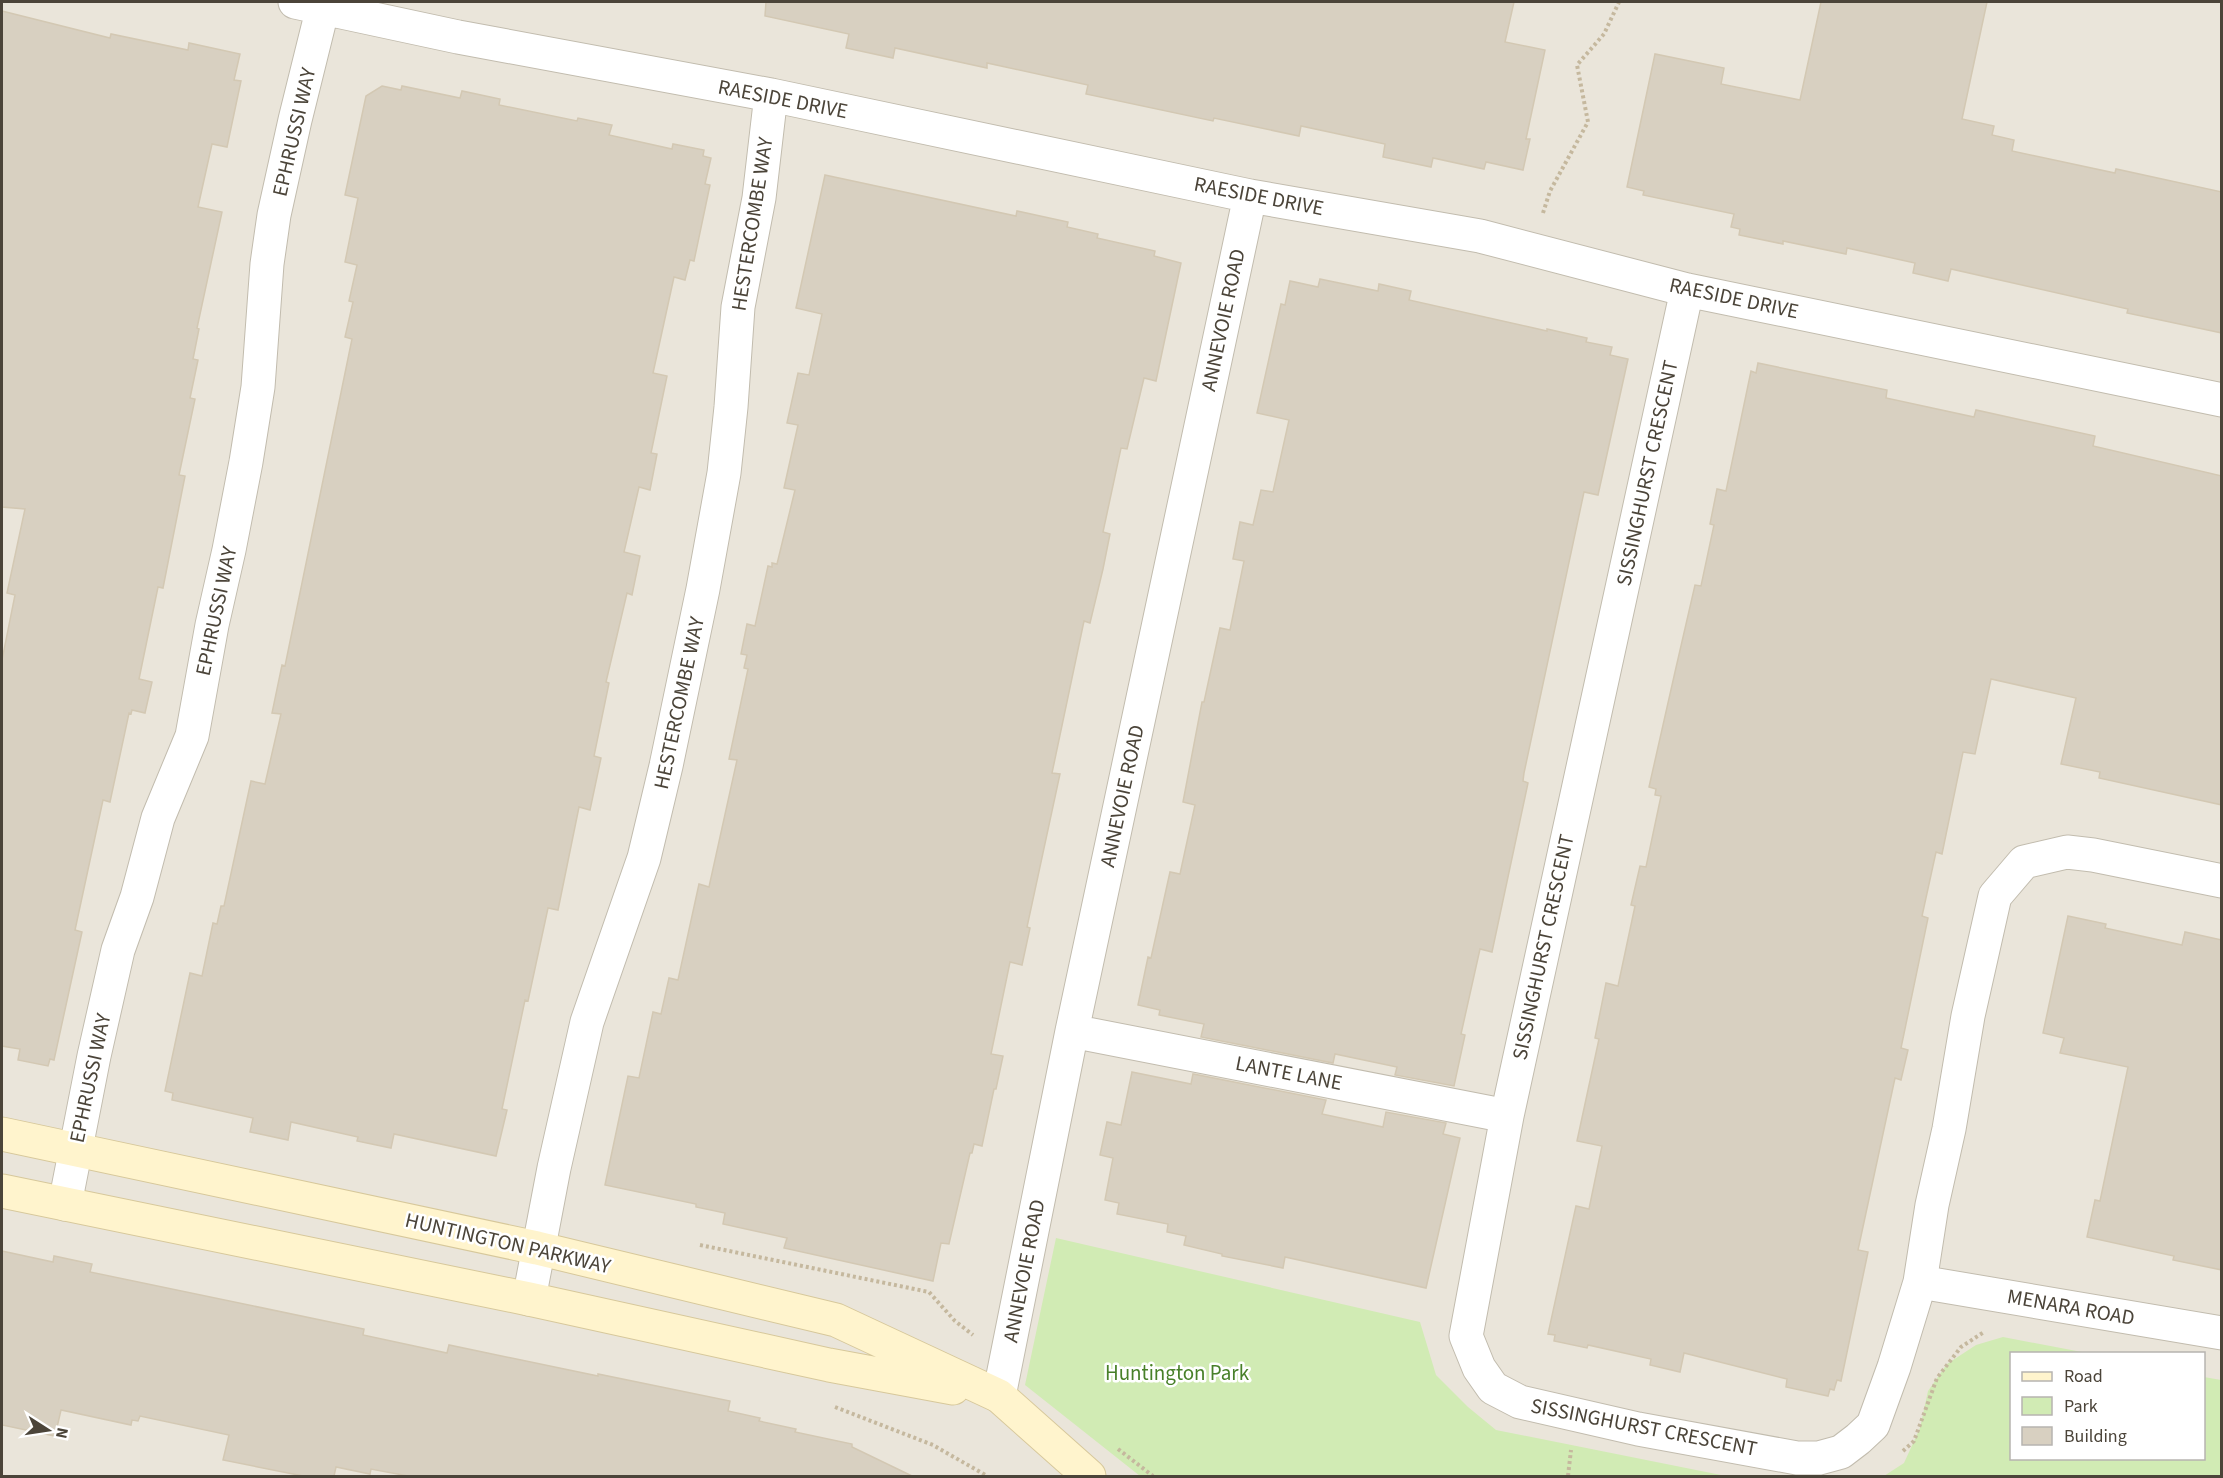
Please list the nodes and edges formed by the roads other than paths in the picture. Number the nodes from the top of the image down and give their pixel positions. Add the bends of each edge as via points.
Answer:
1 (309, 4) edge
2 (771, 96) junction
3 (1250, 196) junction
4 (1687, 290) junction
5 (2222, 400) edge
6 (2222, 881) edge
7 (1072, 1031) junction
8 (1507, 1116) junction
9 (2, 1134) edge
10 (75, 1149) junction
11 (2, 1191) edge
12 (65, 1204) junction
13 (537, 1248) junction
14 (1920, 1281) junction
15 (529, 1299) junction
16 (2222, 1333) edge
17 (999, 1396) junction
18 (1089, 1476) edge

1 - 2 street, RAESIDE DRIVE via 458,37
1 - 10 street, EPHRUSSI WAY via 295,120 267,264 256,398 192,736 158,818 118,950
2 - 3 street, RAESIDE DRIVE
2 - 13 street, HESTERCOMBE WAY via 759,198 738,307 724,473 703,589 644,858 587,1023
3 - 4 street, RAESIDE DRIVE via 1480,236
3 - 7 street, ANNEVOIE ROAD
4 - 5 street, RAESIDE DRIVE
4 - 8 street, SISSINGHURST CRESCENT
6 - 14 street, SISSINGHURST CRESCENT via 2067,852 2024,862 1995,896 1968,1016
7 - 8 street, LANTE LANE
7 - 17 street, ANNEVOIE ROAD
8 - 14 street, SISSINGHURST CRESCENT via 1466,1336 1479,1368 1493,1388 1520,1402 1638,1429 1797,1458 1841,1452 1873,1425
9 - 10 street, HUNTINGTON PARKWAY
10 - 12 street, EPHRUSSI WAY
10 - 13 street, HUNTINGTON PARKWAY
11 - 12 street
12 - 15 street
13 - 15 street, HESTERCOMBE WAY
13 - 17 street, HUNTINGTON PARKWAY via 836,1320
14 - 16 street, MENARA ROAD
15 - 17 street via 829,1365
17 - 18 street, HUNTINGTON PARKWAY

